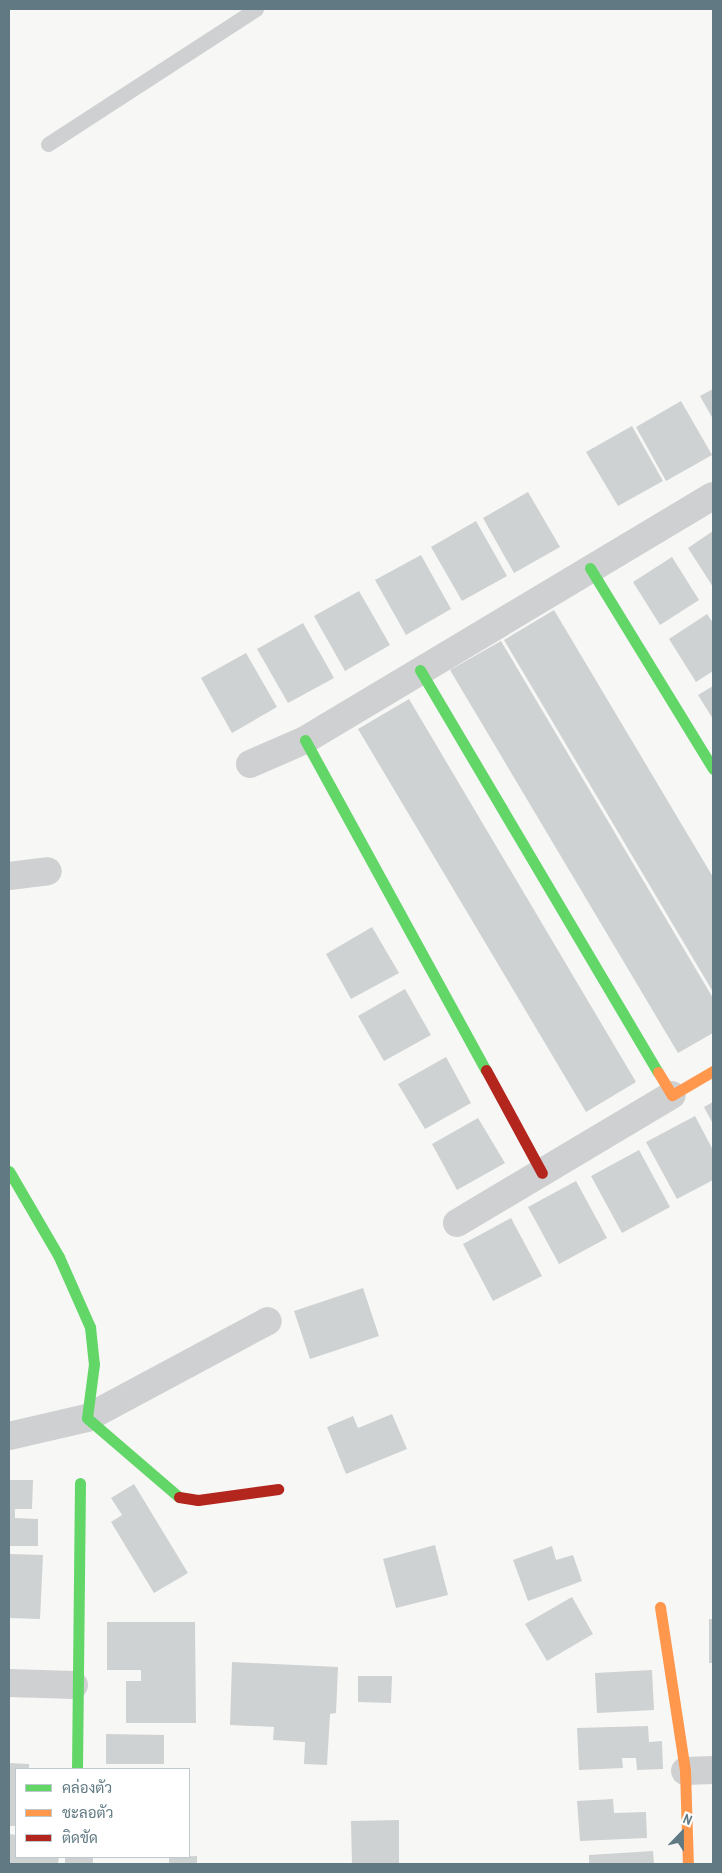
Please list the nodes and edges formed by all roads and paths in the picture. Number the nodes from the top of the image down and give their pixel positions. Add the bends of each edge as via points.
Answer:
1 (256, 9) edge
2 (48, 144) dead end
3 (713, 496) edge
4 (590, 568) junction
5 (420, 670) junction
6 (305, 740) junction
7 (250, 764) dead end
8 (713, 769) edge
9 (48, 871) dead end
10 (9, 876) edge
11 (713, 1071) edge
12 (672, 1095) junction
13 (9, 1171) edge
14 (542, 1173) junction
15 (457, 1223) dead end
16 (268, 1322) dead end
17 (87, 1418) junction
18 (9, 1436) edge
19 (80, 1483) dead end
20 (278, 1489) dead end
21 (660, 1607) dead end
22 (9, 1682) edge
23 (74, 1685) junction
24 (77, 1768) edge
25 (685, 1770) junction
26 (713, 1770) edge
27 (688, 1864) edge

1 - 2 lane
3 - 4 street
4 - 5 street
4 - 8 street
5 - 6 street
5 - 12 street
6 - 7 street
6 - 14 street
9 - 10 street
11 - 12 street
12 - 14 street
13 - 17 street via 59,1257 90,1327 94,1364
14 - 15 street
16 - 17 street
17 - 18 street
17 - 20 street via 168,1492 182,1498 198,1500
19 - 23 street
21 - 25 street
22 - 23 street
23 - 24 street
25 - 26 street
25 - 27 street

